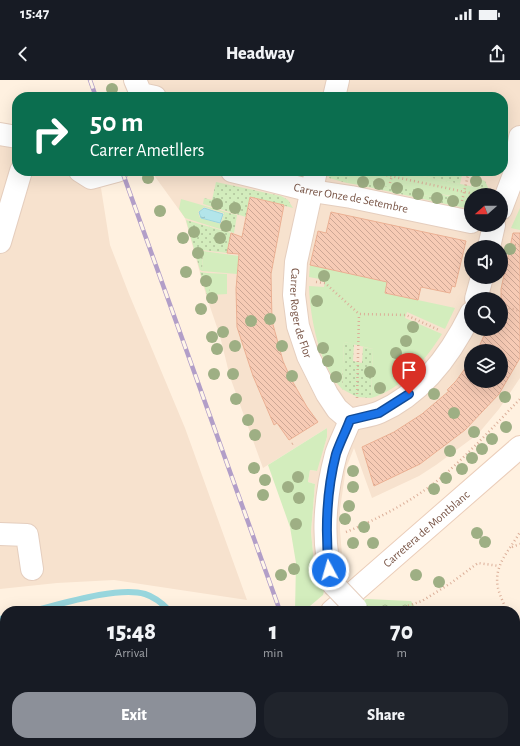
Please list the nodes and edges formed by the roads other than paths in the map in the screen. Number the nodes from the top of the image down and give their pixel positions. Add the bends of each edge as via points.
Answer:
1 (135, 80) edge
2 (338, 80) edge
3 (140, 92) edge
4 (335, 92) edge
5 (0, 134) edge
6 (12, 136) edge
7 (520, 137) edge
8 (518, 167) edge
9 (20, 176) edge
10 (273, 176) edge
11 (314, 181) edge
12 (508, 194) edge
13 (464, 221) edge
14 (0, 242) edge
15 (464, 328) edge
16 (350, 420) junction
17 (520, 446) edge
18 (0, 534) edge
19 (32, 569) dead end
20 (338, 606) edge
21 (354, 606) edge

1 - 3 street
2 - 4 street
5 - 6 street
7 - 8 street via 516,155
8 - 12 street
9 - 14 street
10 - 11 street, Carrer Onze de Setembre
11 - 13 street, Carrer Onze de Setembre via 351,197
11 - 16 street, Carrer Roger de Flor via 296,262 294,294 298,326 308,356 327,394 337,409
15 - 16 street via 442,363 398,403 379,413
16 - 21 street, bridge via 337,452 330,481 326,542 329,570 334,585
17 - 20 street, Carretera de Montblanc
18 - 19 street via 27,535

